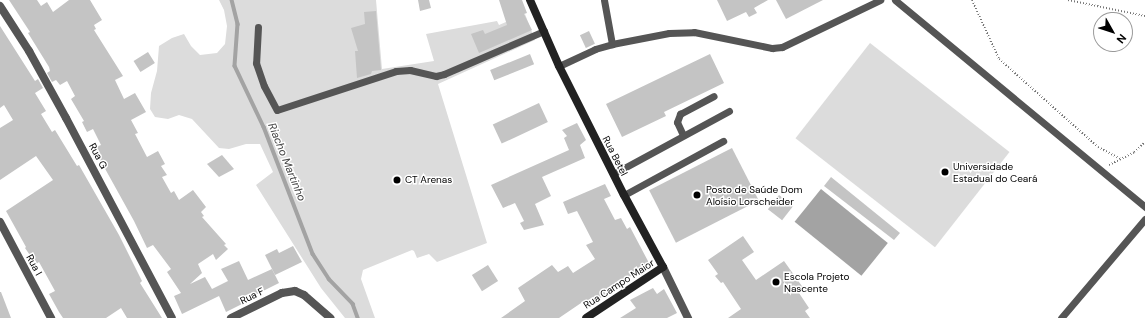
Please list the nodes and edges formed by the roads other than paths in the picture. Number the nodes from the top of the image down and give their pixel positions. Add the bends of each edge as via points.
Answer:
1 (530, 0) edge
2 (604, 0) edge
3 (880, 0) edge
4 (895, 0) edge
5 (0, 6) edge
6 (258, 27) dead end
7 (544, 31) junction
8 (612, 44) junction
9 (559, 66) junction
10 (714, 96) dead end
11 (729, 111) dead end
12 (683, 135) junction
13 (723, 141) dead end
14 (613, 174) junction
15 (624, 195) junction
16 (1145, 208) edge
17 (1145, 219) edge
18 (0, 222) edge
19 (663, 267) junction
20 (51, 318) edge
21 (172, 318) edge
22 (231, 318) edge
23 (330, 318) edge
24 (586, 318) edge
25 (688, 318) edge
26 (1061, 318) edge

1 - 7 street, Rua Betel
2 - 8 lane
3 - 8 lane via 794,42 772,48 694,32 669,33
4 - 16 lane
5 - 21 street, Rua G via 29,51 66,118
6 - 7 lane via 256,63 264,86 277,110 396,71 410,70 436,76 444,74
7 - 9 street, Rua Betel
8 - 9 lane
9 - 14 street, Rua Betel
10 - 12 lane via 680,114 677,122
11 - 12 lane
12 - 14 lane
13 - 15 lane
14 - 15 street, Rua Betel
15 - 19 street, Rua Betel
17 - 26 lane
18 - 20 street, Rua I
19 - 24 street, Rua Campo Maior
19 - 25 street, Rua Betel
22 - 23 street, Rua F via 282,293 299,292

